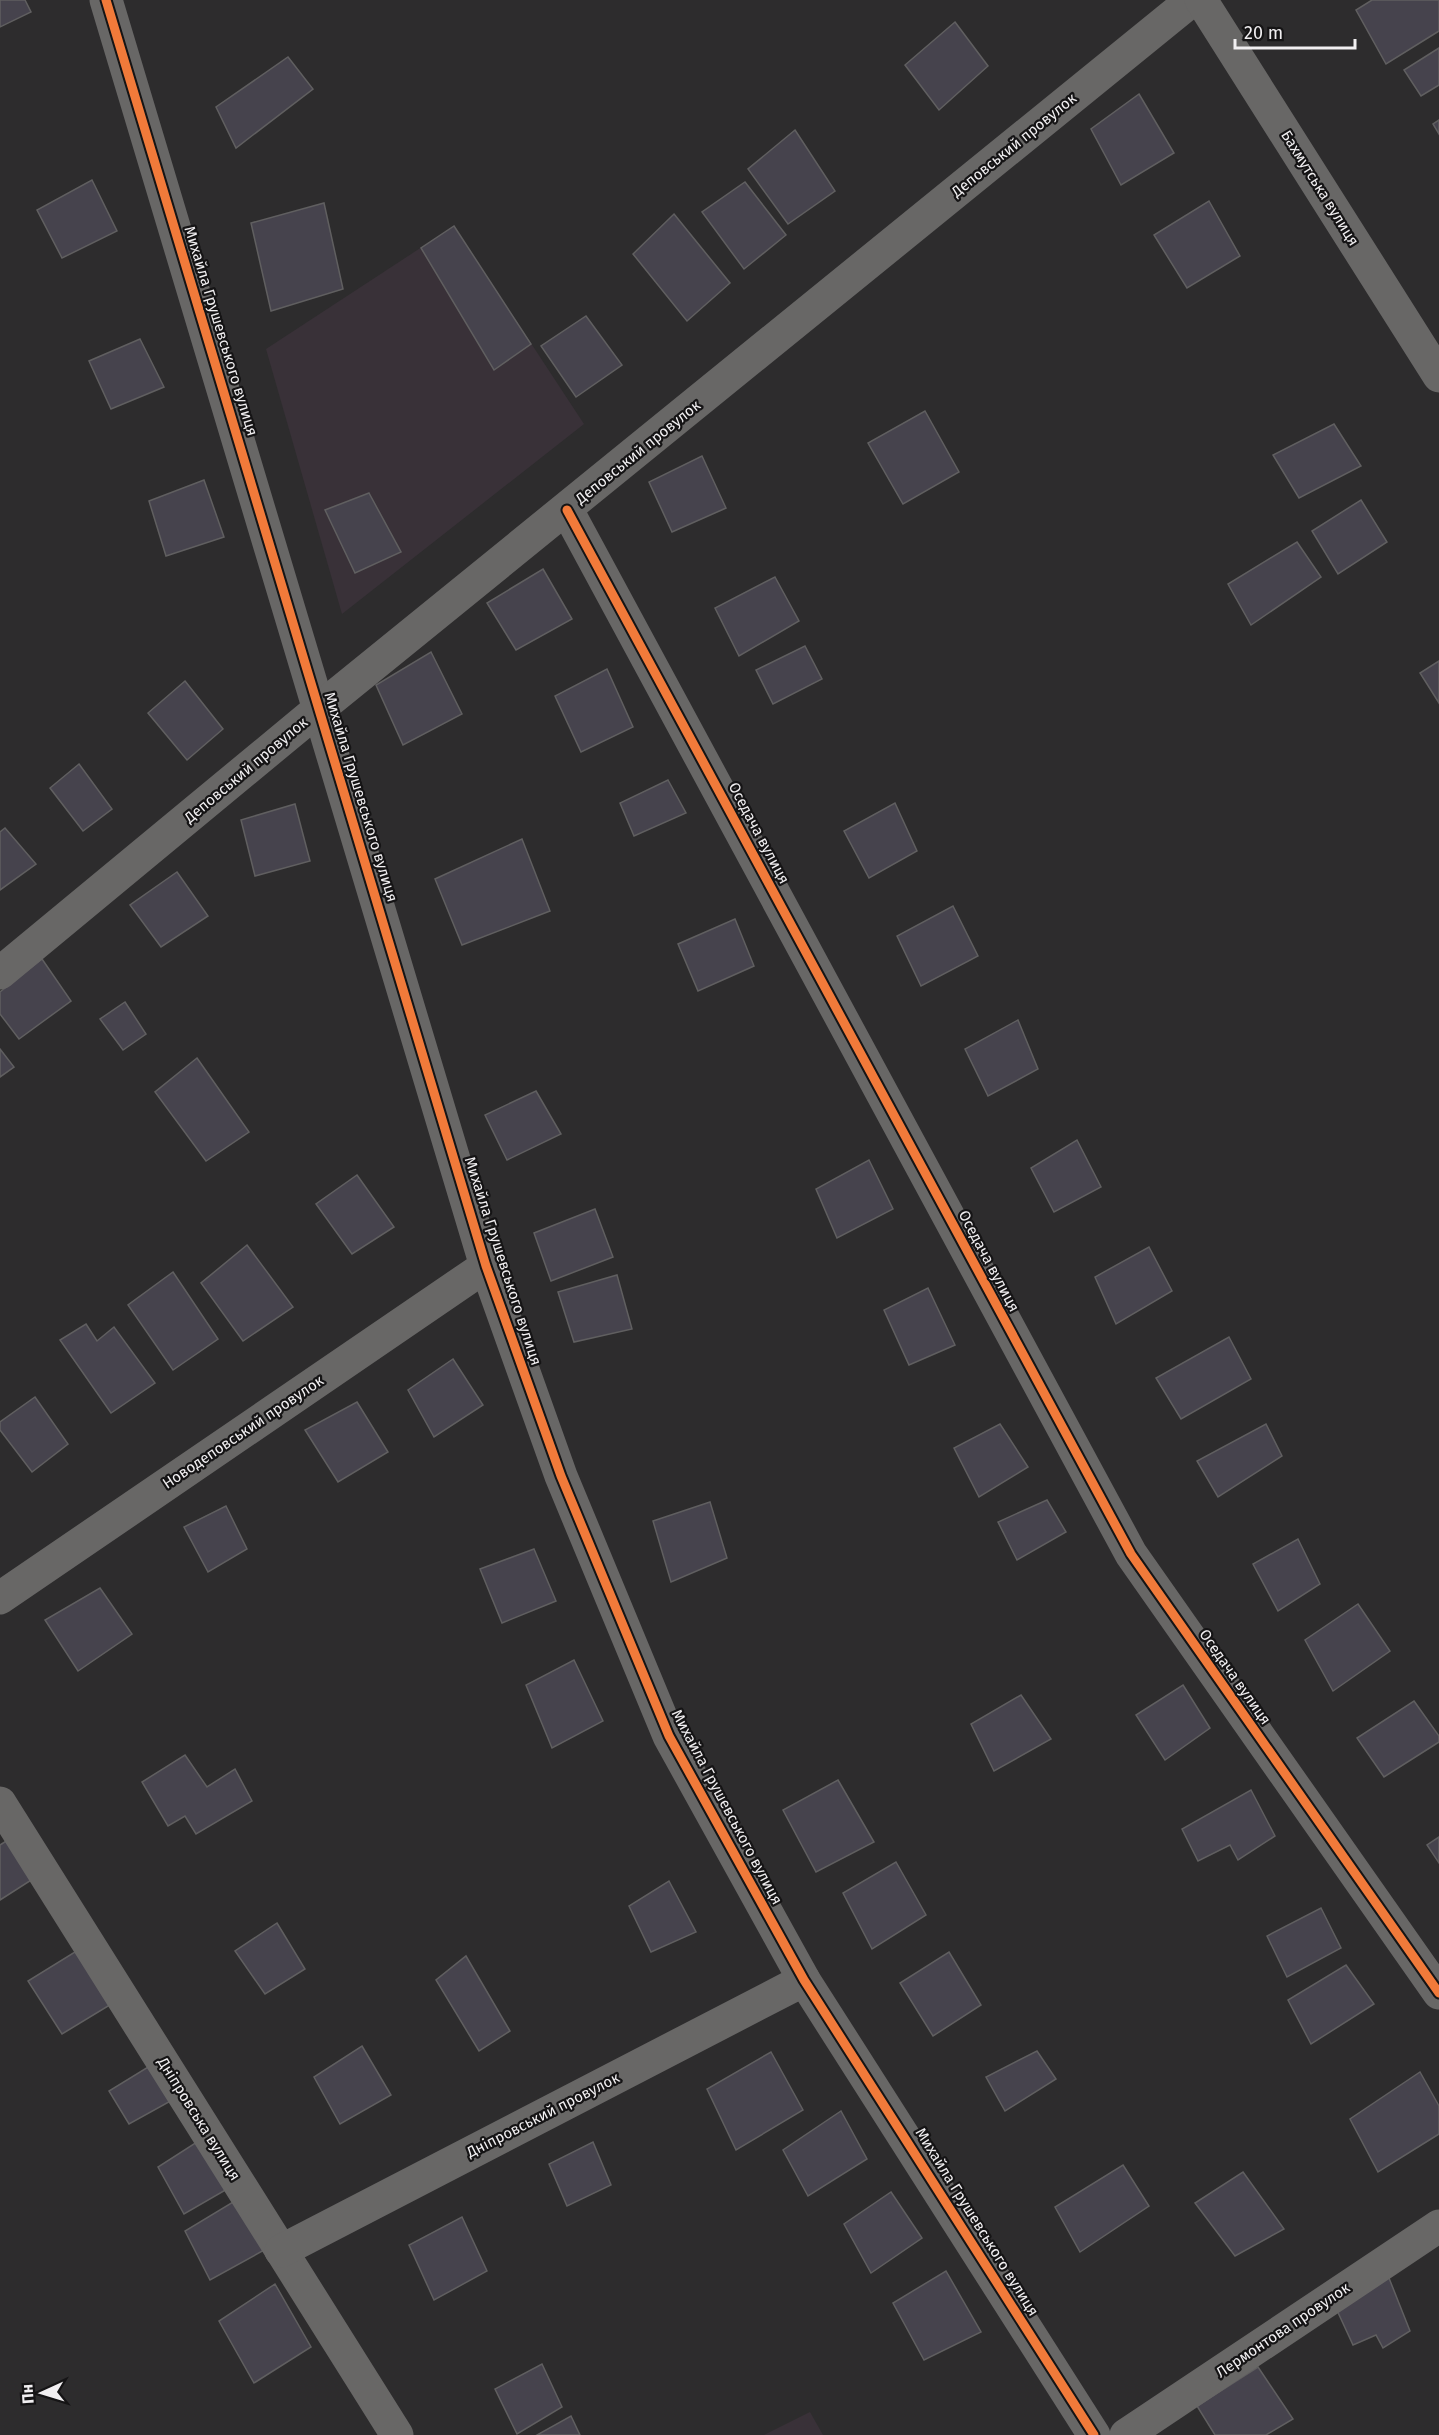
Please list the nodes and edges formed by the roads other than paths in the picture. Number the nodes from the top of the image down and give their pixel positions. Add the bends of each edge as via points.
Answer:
1 (106, 0) edge
2 (1192, 0) edge
3 (1201, 0) edge
4 (1439, 376) edge
5 (567, 510) junction
6 (319, 709) junction
7 (0, 973) edge
8 (486, 1266) junction
9 (0, 1598) edge
10 (0, 1803) edge
11 (804, 1980) junction
12 (1439, 1993) edge
13 (1439, 2226) edge
14 (281, 2251) junction
15 (397, 2435) edge
16 (1094, 2435) edge
17 (1126, 2435) edge

1 - 6 street, Михайла Грушевського вулиця
2 - 5 street, Деповський провулок
3 - 4 street, Бахмутська вулиця
5 - 6 street, Деповський провулок
5 - 12 street, Оседача вулиця via 1131,1554
6 - 7 street, Деповський провулок
6 - 8 street, Михайла Грушевського вулиця
8 - 9 street, Новодеповський провулок
8 - 11 street, Михайла Грушевського вулиця via 561,1476 669,1736
10 - 14 street, Дніпровська вулиця
11 - 14 street, Дніпровський провулок
11 - 16 street, Михайла Грушевського вулиця
13 - 17 street, Лермонтова провулок
14 - 15 street, Дніпровська вулиця

